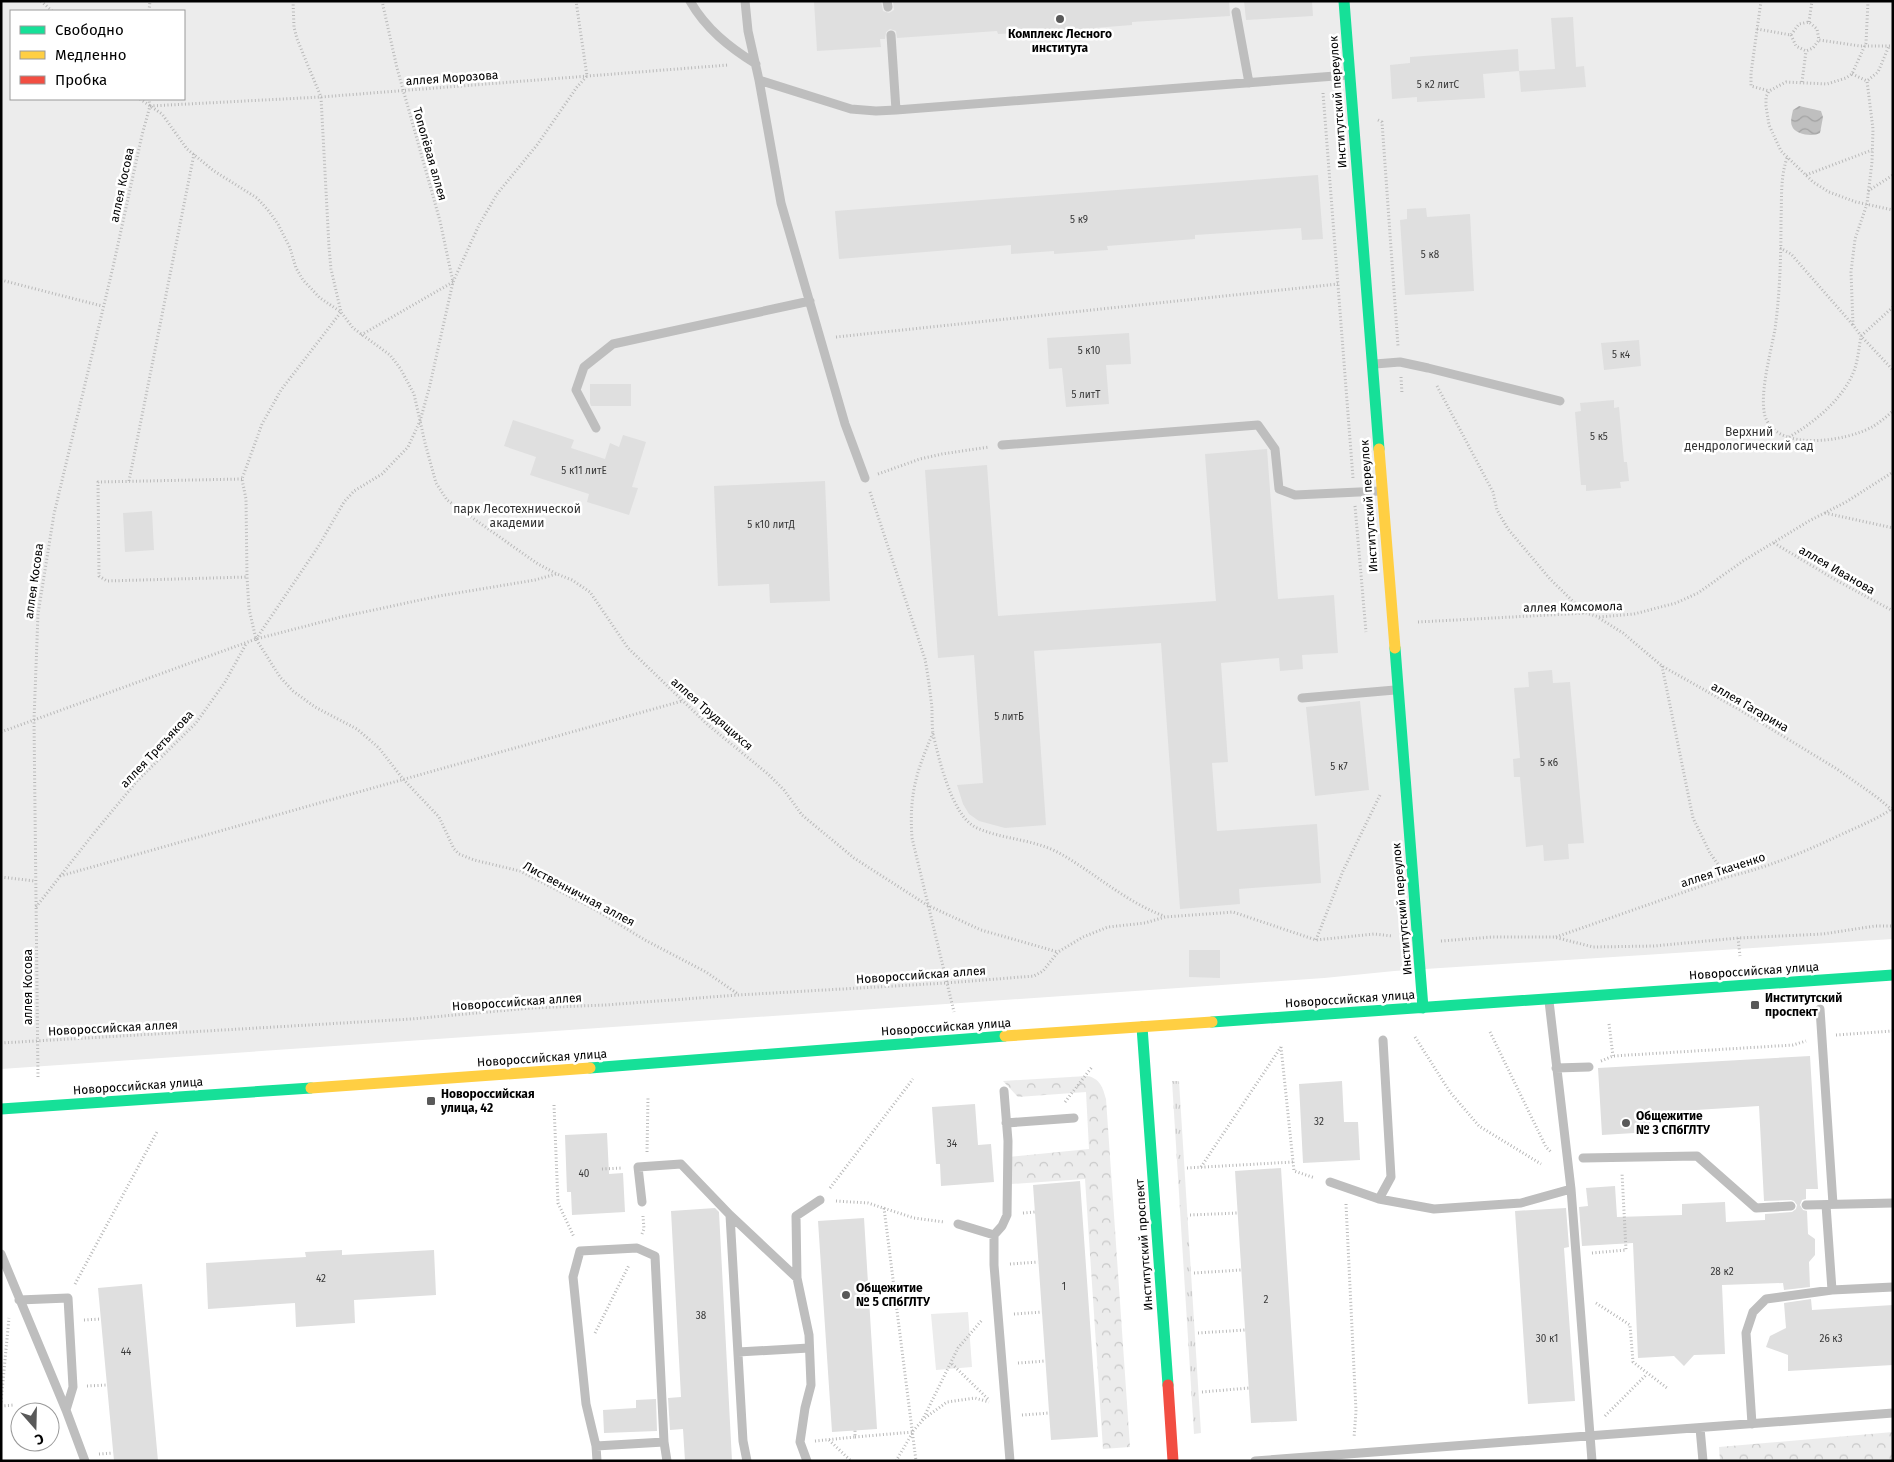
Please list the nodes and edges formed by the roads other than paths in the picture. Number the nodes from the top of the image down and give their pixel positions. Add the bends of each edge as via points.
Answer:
1 (690, 1) edge
2 (745, 1) edge
3 (1344, 1) edge
4 (1236, 12) dead end
5 (891, 35) dead end
6 (756, 64) junction
7 (1349, 75) junction
8 (759, 80) junction
9 (1249, 83) junction
10 (896, 110) junction
11 (810, 301) junction
12 (1372, 365) junction
13 (1560, 401) dead end
14 (596, 428) dead end
15 (1002, 445) road end
16 (865, 478) road end
17 (1382, 491) junction
18 (1398, 690) junction
19 (1302, 698) dead end
20 (1893, 975) edge
21 (1549, 999) junction
22 (1423, 1008) junction
23 (1820, 1009) dead end
24 (1142, 1027) junction
25 (1383, 1040) dead end
26 (1589, 1067) road end
27 (1556, 1068) junction
28 (1004, 1091) dead end
29 (1, 1109) edge
30 (1074, 1118) dead end
31 (1006, 1123) junction
32 (1584, 1158) dead end
33 (1330, 1182) road end
34 (1571, 1189) junction
35 (1378, 1199) junction
36 (820, 1200) road end
37 (642, 1202) road end
38 (1893, 1203) edge
39 (1830, 1204) junction
40 (1806, 1205) dead end
41 (1791, 1206) dead end
42 (730, 1215) junction
43 (958, 1224) road end
44 (994, 1235) junction
45 (1, 1254) edge
46 (797, 1278) junction
47 (1893, 1287) edge
48 (1832, 1290) junction
49 (20, 1300) junction
50 (809, 1348) junction
51 (738, 1352) junction
52 (66, 1410) junction
53 (1893, 1413) edge
54 (1752, 1424) junction
55 (1700, 1428) junction
56 (1590, 1434) junction
57 (664, 1442) junction
58 (596, 1446) junction
59 (85, 1461) edge
60 (597, 1461) edge
61 (667, 1461) edge
62 (747, 1461) edge
63 (808, 1461) edge
64 (1010, 1461) edge
65 (1173, 1461) edge
66 (1255, 1461) edge
67 (1592, 1461) edge
68 (1704, 1461) edge

1 - 6 lane via 722,41
2 - 6 lane
3 - 7 main road, Институтский переулок
4 - 9 lane
5 - 10 lane
6 - 8 lane
7 - 9 lane
7 - 12 main road, Институтский переулок
8 - 10 lane via 850,109
8 - 11 lane via 780,196
9 - 10 lane
11 - 14 lane via 613,344 584,367 576,390
11 - 16 lane via 845,424
12 - 13 lane via 1400,362
12 - 17 main road, Институтский переулок
15 - 17 lane via 1258,425 1275,449 1279,489 1295,495
17 - 18 main road, Институтский переулок
18 - 19 lane
18 - 22 main road, Институтский переулок
20 - 21 main road, Новороссийская улица
21 - 22 main road, Новороссийская улица
21 - 27 lane
22 - 24 main road, Новороссийская улица
23 - 39 lane
24 - 29 main road, Новороссийская улица
24 - 65 main road, Институтский проспект
25 - 35 lane via 1391,1177
26 - 27 lane
27 - 34 lane
28 - 31 lane
30 - 31 lane
31 - 44 lane via 1007,1214
32 - 41 lane via 1697,1156 1756,1208
33 - 35 lane
34 - 35 lane via 1521,1204 1444,1208
34 - 56 lane
36 - 46 lane via 796,1216
37 - 42 lane via 638,1167 681,1164
38 - 39 lane
39 - 40 lane
39 - 48 lane
42 - 46 lane
42 - 51 lane
43 - 44 lane
44 - 64 lane
45 - 49 lane
46 - 50 lane
47 - 48 lane
48 - 54 lane via 1766,1299 1753,1312 1746,1333
49 - 52 lane
49 - 52 lane via 68,1298 73,1387
50 - 51 lane
50 - 63 lane via 811,1385 800,1442
51 - 62 lane
52 - 59 lane
53 - 54 lane
54 - 55 lane
55 - 56 lane
55 - 68 lane
56 - 66 lane
56 - 67 lane
57 - 58 lane
57 - 58 lane via 655,1256 638,1248 580,1251 573,1277 586,1404
57 - 61 lane
58 - 60 lane

